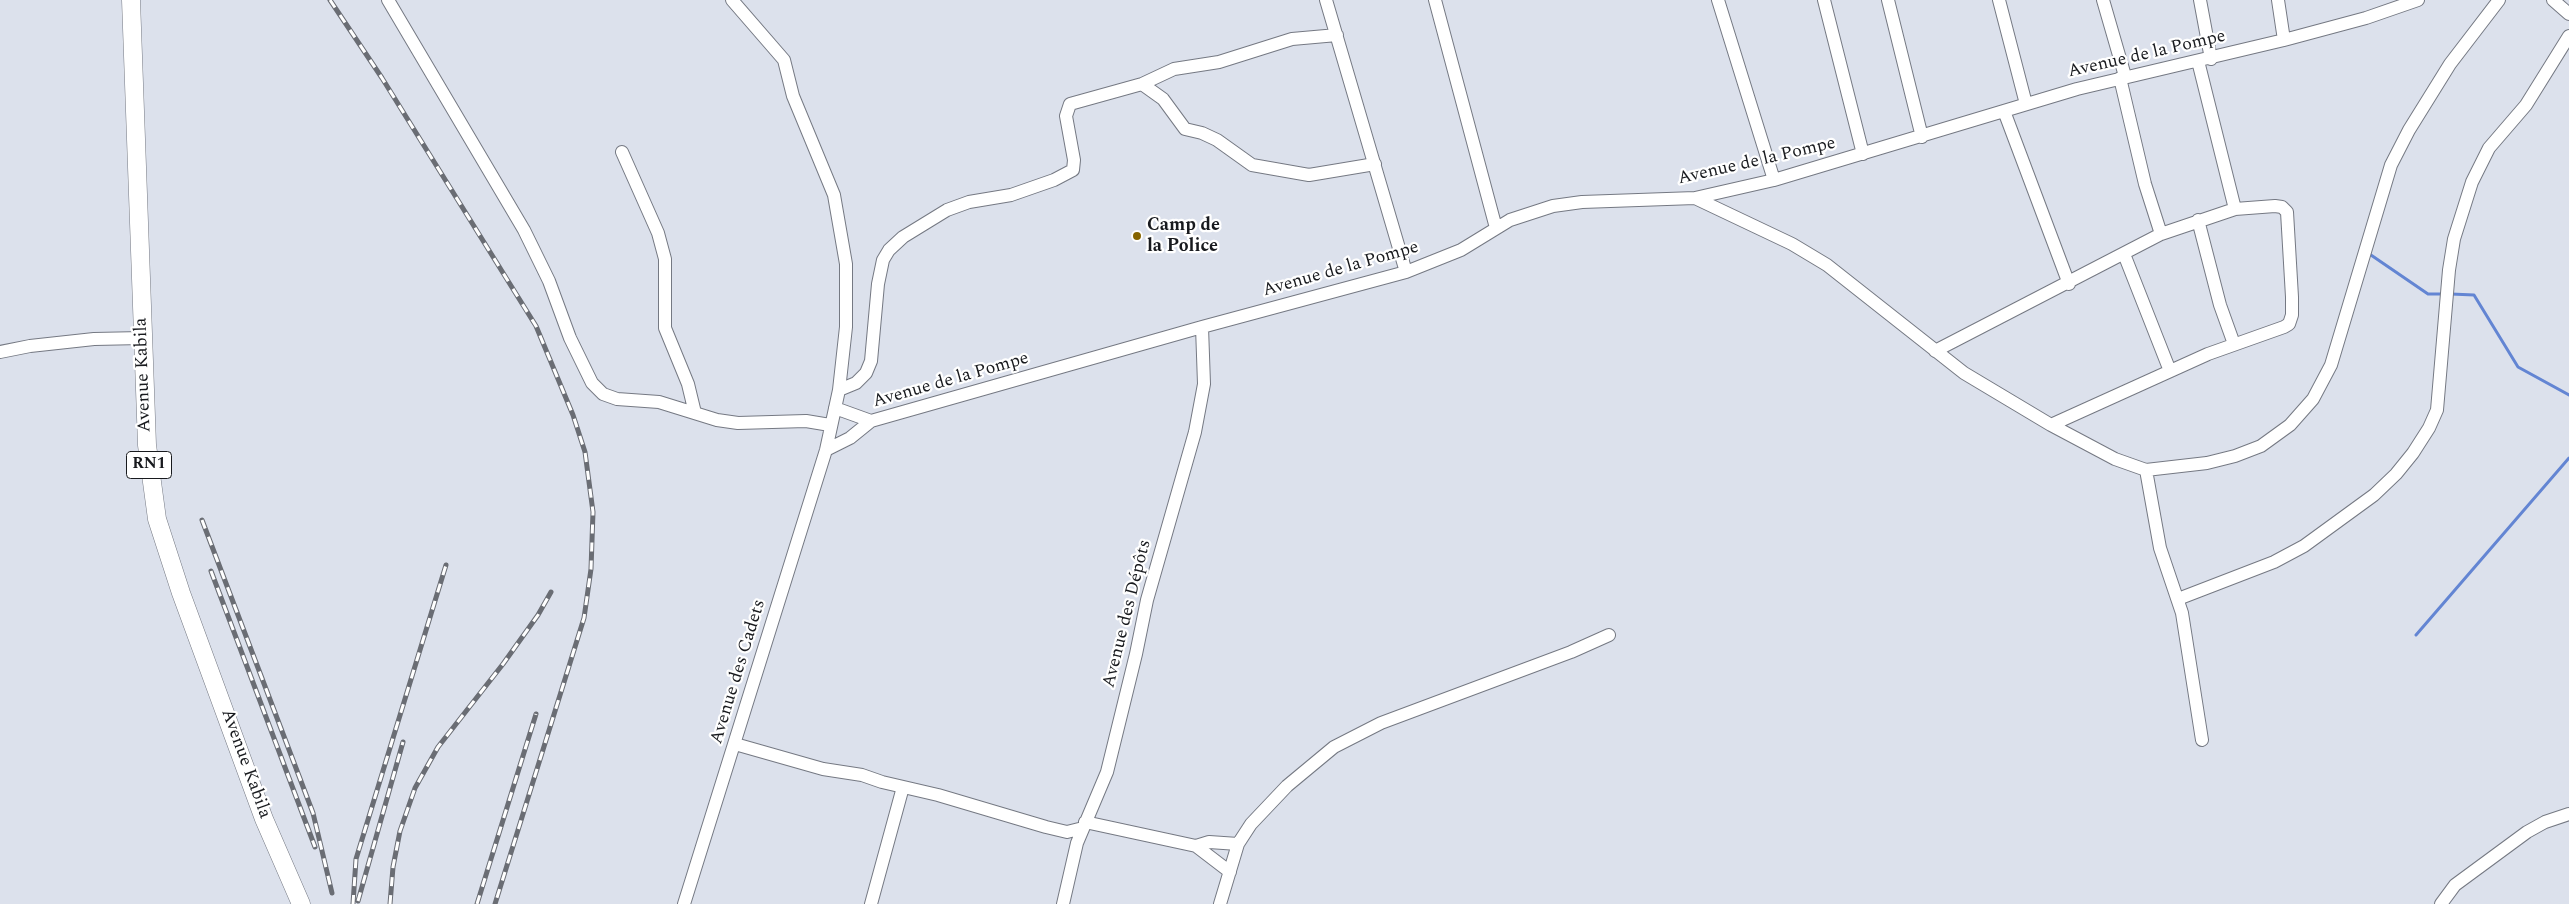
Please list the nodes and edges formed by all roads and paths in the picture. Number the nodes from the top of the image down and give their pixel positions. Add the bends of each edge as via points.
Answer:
1 (131, 0) edge
2 (388, 0) edge
3 (732, 0) edge
4 (1326, 0) edge
5 (1436, 0) edge
6 (1718, 0) edge
7 (1824, 0) edge
8 (1888, 0) edge
9 (1999, 0) edge
10 (2104, 0) edge
11 (2200, 0) edge
12 (2278, 0) edge
13 (2418, 0) edge
14 (2499, 0) edge
15 (2553, 0) edge
16 (2569, 14) edge
17 (1337, 34) junction
18 (2569, 36) edge
19 (2284, 40) junction
20 (2211, 58) junction
21 (2198, 61) junction
22 (2122, 77) junction
23 (1142, 84) junction
24 (2026, 104) junction
25 (2004, 111) junction
26 (1922, 137) junction
27 (622, 152) dead end
28 (1863, 154) junction
29 (1374, 164) junction
30 (1774, 180) junction
31 (1695, 198) junction
32 (2235, 209) junction
33 (2198, 220) junction
34 (1496, 228) junction
35 (2160, 234) junction
36 (2124, 254) junction
37 (1406, 272) junction
38 (2069, 284) junction
39 (1202, 327) junction
40 (142, 338) junction
41 (2234, 344) junction
42 (1935, 351) junction
43 (0, 352) edge
44 (2170, 371) junction
45 (839, 390) junction
46 (836, 408) junction
47 (695, 413) junction
48 (871, 421) junction
49 (830, 425) junction
50 (2051, 425) junction
51 (826, 450) junction
52 (2146, 470) junction
53 (2178, 599) junction
54 (1609, 635) dead end
55 (2202, 740) dead end
56 (735, 744) junction
57 (903, 787) junction
58 (2569, 814) edge
59 (1084, 825) junction
60 (1067, 832) junction
61 (1077, 843) junction
62 (1238, 844) junction
63 (1196, 846) junction
64 (1230, 872) junction
65 (301, 904) edge
66 (684, 904) edge
67 (871, 904) edge
68 (1063, 904) edge
69 (1220, 904) edge
70 (2441, 904) edge

1 - 40 highway, Avenue Kabila / RN1
2 - 47 street via 524,230 592,383 603,394 617,399 659,402
3 - 45 street, Avenue des Cadets via 784,60 792,96 834,195 848,292
4 - 17 street
5 - 34 street
6 - 30 street
7 - 28 street
8 - 26 street
9 - 24 street
10 - 22 street
11 - 20 street
12 - 19 street
13 - 19 street, Avenue de la Pompe
14 - 52 street via 2450,64 2391,165 2331,365 2314,399 2290,425 2261,446 2207,463
15 - 16 street
17 - 23 street via 1292,39 1219,62 1174,69
17 - 29 street
18 - 53 street via 2526,105 2490,148 2472,182 2454,239 2443,325 2438,410 2430,428 2396,474 2374,495 2304,546 2274,562
19 - 20 street, Avenue de la Pompe
20 - 21 street, Avenue de la Pompe
21 - 22 street, Avenue de la Pompe
21 - 32 street
22 - 24 street, Avenue de la Pompe
22 - 35 street via 2145,184
23 - 29 street via 1163,99 1185,129 1217,140 1252,165 1309,175
23 - 45 street via 1070,104 1066,116 1074,166 1070,172 1011,195 968,202 947,210 903,237 889,250 883,260 878,284 871,361 866,373
24 - 25 street, Avenue de la Pompe
25 - 26 street, Avenue de la Pompe
25 - 38 street
26 - 28 street, Avenue de la Pompe
27 - 47 street via 661,242 665,258 665,328 688,384
28 - 30 street, Avenue de la Pompe
29 - 37 street
30 - 31 street, Avenue de la Pompe
31 - 34 street, Avenue de la Pompe via 1553,206
31 - 42 street via 1792,244 1827,265
32 - 33 street
32 - 41 street via 2275,206 2288,212 2292,315 2284,327
33 - 35 street
33 - 41 street via 2220,305
34 - 37 street, Avenue de la Pompe via 1461,250
35 - 36 street
36 - 38 street
36 - 44 street
37 - 39 street, Avenue de la Pompe
38 - 42 street
39 - 48 street, Avenue de la Pompe
39 - 59 street, Avenue des Dépôts via 1204,384 1195,432 1147,600 1107,772
40 - 43 street via 94,339
40 - 65 highway, Avenue Kabila / RN1 via 147,445 157,519 264,819
41 - 44 street
42 - 50 street via 1964,373
44 - 50 street
45 - 46 street, Avenue des Cadets
46 - 48 street
46 - 49 street, Avenue des Cadets
47 - 49 street via 738,422 806,421
48 - 51 street, Avenue de la Pompe via 850,438
49 - 51 street, Avenue des Cadets
50 - 52 street via 2115,459
51 - 56 street, Avenue des Cadets
52 - 53 street via 2160,548
53 - 55 street
54 - 62 street via 1351,737 1287,786
56 - 57 street via 822,769 862,775
56 - 66 street, Avenue des Cadets
57 - 60 street via 938,794
57 - 67 street
58 - 70 street via 2528,832 2456,885
59 - 60 street
59 - 61 street, Avenue des Dépôts
59 - 63 street
60 - 61 street
61 - 68 street, Avenue des Dépôts
62 - 63 street via 1209,842
62 - 64 street
63 - 64 street
64 - 69 street

